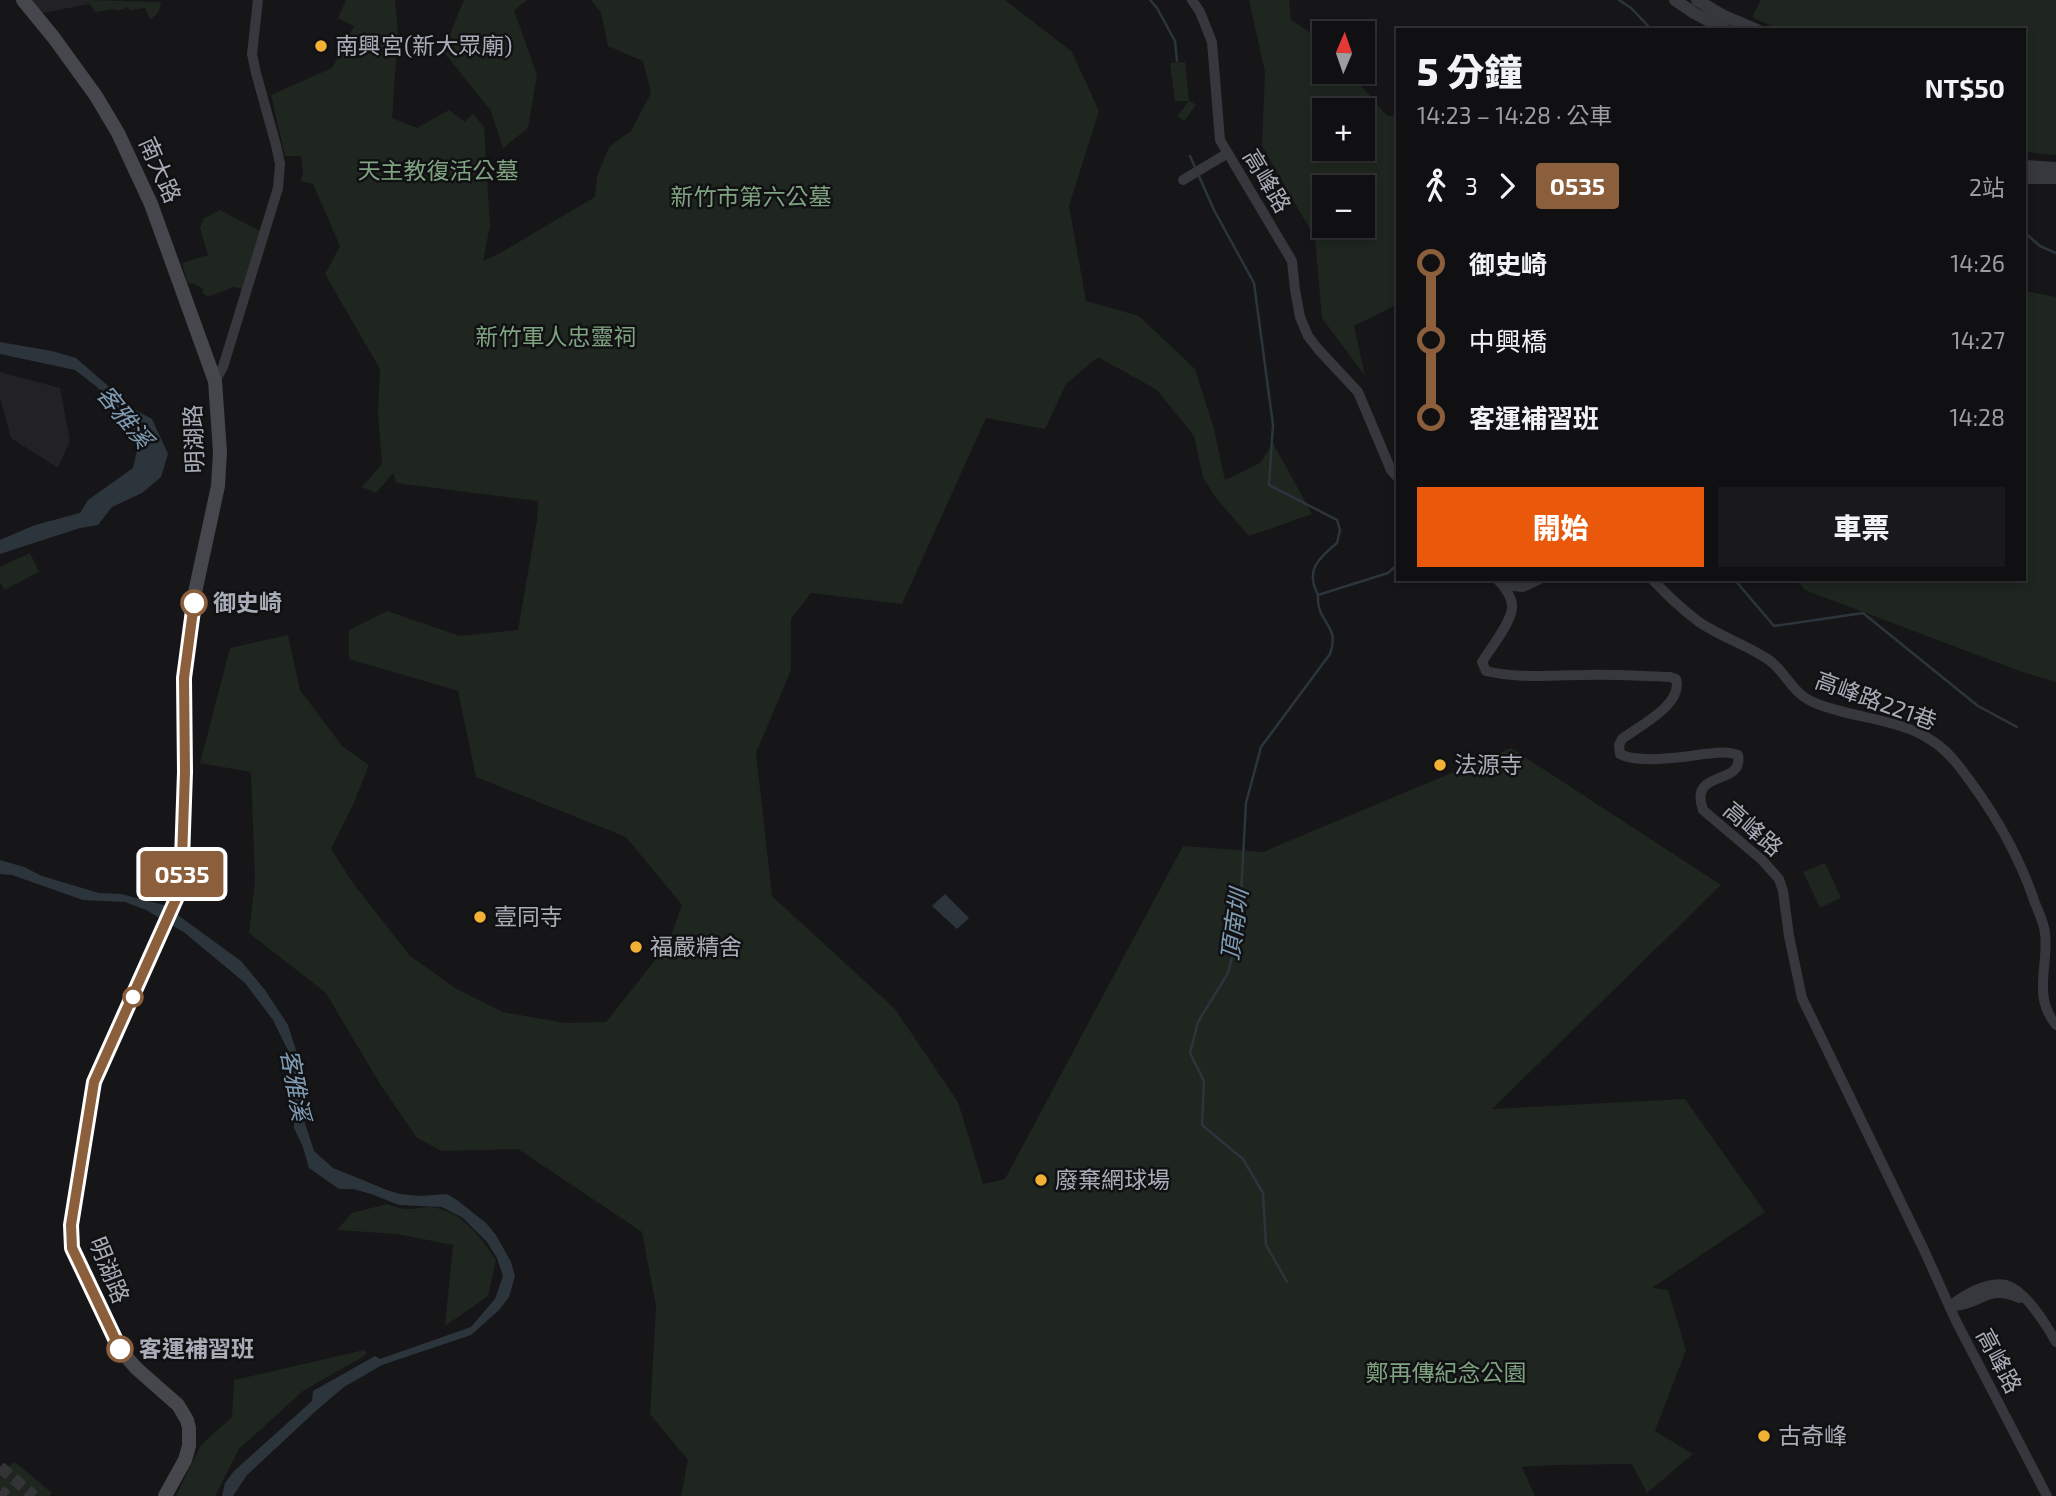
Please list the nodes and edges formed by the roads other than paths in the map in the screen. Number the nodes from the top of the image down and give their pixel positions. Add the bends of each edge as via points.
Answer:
1 (23, 0) edge
2 (258, 0) edge
3 (1192, 0) edge
4 (1675, 0) edge
5 (1697, 0) edge
6 (1722, 28) edge
7 (1752, 28) edge
8 (1228, 153) junction
9 (2026, 166) edge
10 (2056, 168) edge
11 (2026, 178) edge
12 (2056, 178) edge
13 (1183, 180) dead end
14 (215, 380) junction
15 (1396, 476) edge
16 (1536, 581) edge
17 (1654, 581) edge
18 (1500, 582) edge
19 (2056, 1025) edge
20 (1950, 1306) junction
21 (2056, 1342) edge
22 (165, 1496) edge
23 (2047, 1496) edge

1 - 14 main road, 南大路 via 69,57 118,134 151,204
2 - 14 street, 明湖路 via 252,54 280,164 278,188 223,367
3 - 8 street, 高峰路 via 1212,42 1220,140
4 - 6 street
5 - 7 street
8 - 13 street
8 - 15 street, 高峰路 via 1292,261 1296,299 1308,336 1358,391
9 - 10 street
11 - 12 street
14 - 22 main road, 明湖路 via 218,486 194,597 184,678 181,888 92,1089 71,1225 72,1248 117,1346 178,1405 190,1428 185,1460
16 - 18 street via 1524,587
17 - 19 street, 高峰路221巷 via 1699,622 1771,662 1793,689 1813,703 1919,732 1945,750 2014,849 2031,889 2045,932 2044,1006
18 - 20 street, 高峰路 via 1513,607 1482,662 1486,671 1524,676 1670,677 1676,679 1675,695 1662,711 1622,739 1620,754 1639,758 1717,752 1738,755 1736,770 1703,786 1699,800 1703,810 1779,879 1802,999
20 - 21 street via 1963,1306 1996,1292 2008,1293 2029,1303
20 - 23 street, 高峰路

